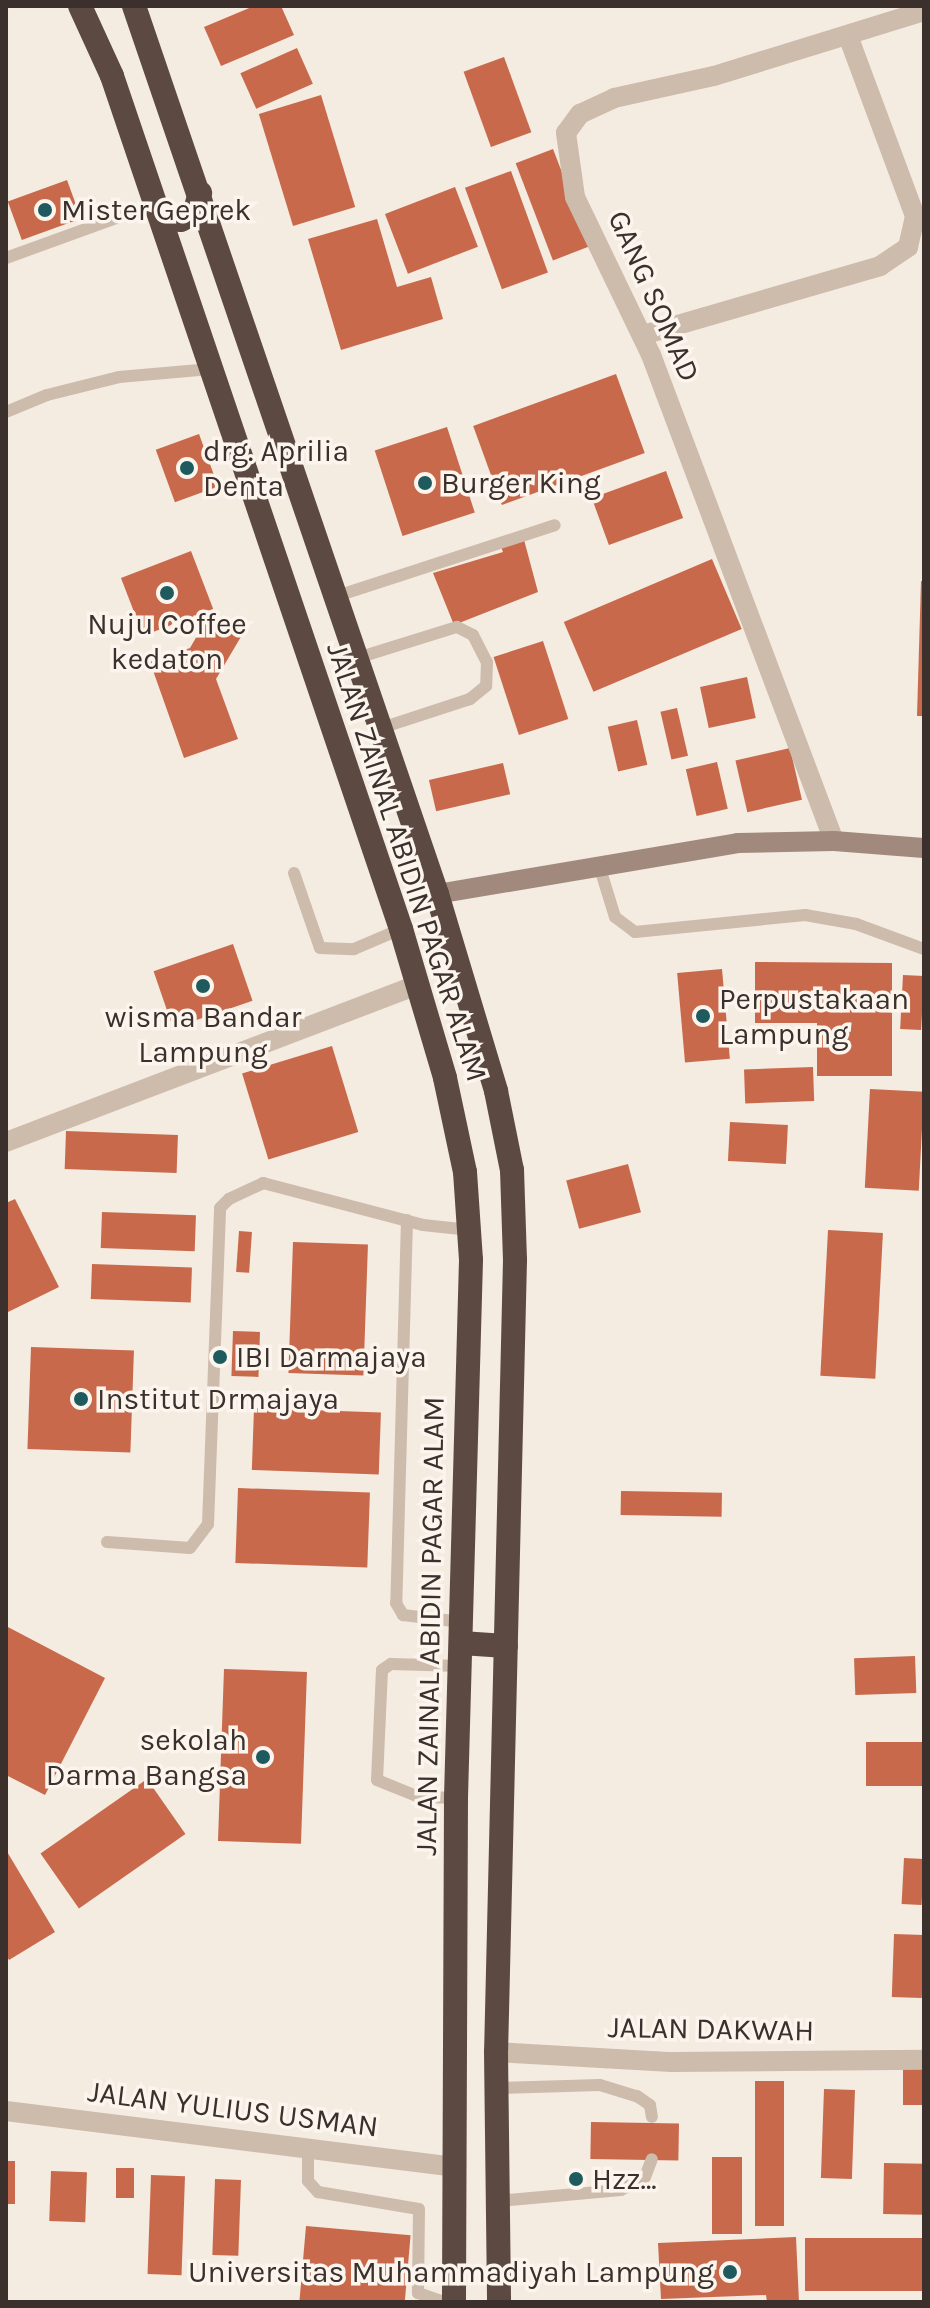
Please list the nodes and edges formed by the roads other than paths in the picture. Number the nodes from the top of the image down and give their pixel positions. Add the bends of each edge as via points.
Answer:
1 (80, 6) edge
2 (134, 6) edge
3 (924, 11) edge
4 (848, 36) junction
5 (200, 193) junction
6 (156, 206) junction
7 (920, 215) edge
8 (6, 258) edge
9 (643, 335) junction
10 (211, 369) junction
11 (6, 412) edge
12 (287, 458) junction
13 (246, 472) junction
14 (555, 525) dead end
15 (334, 597) junction
16 (342, 623) junction
17 (300, 631) junction
18 (354, 659) junction
19 (368, 700) junction
20 (329, 716) junction
21 (378, 729) junction
22 (834, 841) junction
23 (924, 848) edge
24 (599, 865) junction
25 (294, 873) dead end
26 (437, 894) junction
27 (401, 929) junction
28 (924, 949) edge
29 (418, 985) junction
30 (6, 1142) edge
31 (407, 1220) junction
32 (470, 1230) junction
33 (107, 1542) dead end
34 (461, 1644) junction
35 (506, 1646) junction
36 (456, 1798) junction
37 (496, 2052) junction
38 (924, 2060) edge
39 (496, 2088) junction
40 (6, 2111) edge
41 (652, 2117) dead end
42 (308, 2149) junction
43 (652, 2159) dead end
44 (453, 2167) junction
45 (498, 2201) junction
46 (444, 2302) edge
47 (454, 2302) edge
48 (499, 2302) edge

1 - 6 highway, JALAN ZAINAL ABIDIN PAGAR ALAM via 112,76
2 - 5 highway, JALAN ZAINAL ABIDIN PAGAR ALAM
3 - 4 street, GANG SOMAD
4 - 7 street
4 - 9 street, GANG SOMAD via 714,76 614,98 573,122 565,149 575,197
5 - 6 highway via 194,213 181,220 167,218
5 - 12 highway, JALAN ZAINAL ABIDIN PAGAR ALAM
6 - 8 lane
6 - 10 highway, JALAN ZAINAL ABIDIN PAGAR ALAM
7 - 9 street via 908,247 895,260
9 - 22 street, GANG SOMAD
10 - 11 lane via 119,377 47,395
10 - 13 highway, JALAN ZAINAL ABIDIN PAGAR ALAM
12 - 13 highway via 275,445 260,444 248,454
12 - 15 highway, JALAN ZAINAL ABIDIN PAGAR ALAM
13 - 17 highway, JALAN ZAINAL ABIDIN PAGAR ALAM
14 - 15 lane
15 - 16 highway, JALAN ZAINAL ABIDIN PAGAR ALAM
16 - 17 highway
16 - 18 highway, JALAN ZAINAL ABIDIN PAGAR ALAM
17 - 20 highway, JALAN ZAINAL ABIDIN PAGAR ALAM
18 - 19 highway, JALAN ZAINAL ABIDIN PAGAR ALAM
18 - 21 lane via 457,627 473,635 487,662 486,686 470,699
19 - 20 highway
19 - 21 highway, JALAN ZAINAL ABIDIN PAGAR ALAM
20 - 27 highway, JALAN ZAINAL ABIDIN PAGAR ALAM
21 - 26 highway, JALAN ZAINAL ABIDIN PAGAR ALAM
22 - 23 main road
22 - 24 main road via 738,843
24 - 26 main road
24 - 28 lane via 615,917 635,932 805,915 856,924
25 - 27 lane via 320,948 354,949
26 - 35 highway, JALAN ZAINAL ABIDIN PAGAR ALAM via 496,1091 512,1170 516,1249
27 - 29 highway, JALAN ZAINAL ABIDIN PAGAR ALAM
29 - 30 street
29 - 32 highway, JALAN ZAINAL ABIDIN PAGAR ALAM via 457,1132
31 - 32 lane
31 - 33 lane via 263,1183 244,1188 220,1208 208,1524 190,1548
31 - 34 lane via 396,1603 403,1615
32 - 34 highway, JALAN ZAINAL ABIDIN PAGAR ALAM
34 - 35 highway
34 - 36 highway, JALAN ZAINAL ABIDIN PAGAR ALAM
34 - 36 lane via 382,1670 377,1780 419,1797
35 - 37 highway, JALAN ZAINAL ABIDIN PAGAR ALAM
36 - 44 highway, JALAN ZAINAL ABIDIN PAGAR ALAM
37 - 38 street, JALAN DAKWAH via 672,2062
37 - 39 highway, JALAN ZAINAL ABIDIN PAGAR ALAM
39 - 41 lane via 600,2085 637,2096 650,2105
39 - 45 highway, JALAN ZAINAL ABIDIN PAGAR ALAM
40 - 42 street, JALAN YULIUS USMAN
42 - 44 street, JALAN YULIUS USMAN
42 - 46 lane via 308,2181 318,2192 419,2209 418,2293
43 - 45 lane via 645,2177 621,2190
44 - 47 highway, JALAN ZAINAL ABIDIN PAGAR ALAM
45 - 48 highway, JALAN ZAINAL ABIDIN PAGAR ALAM

